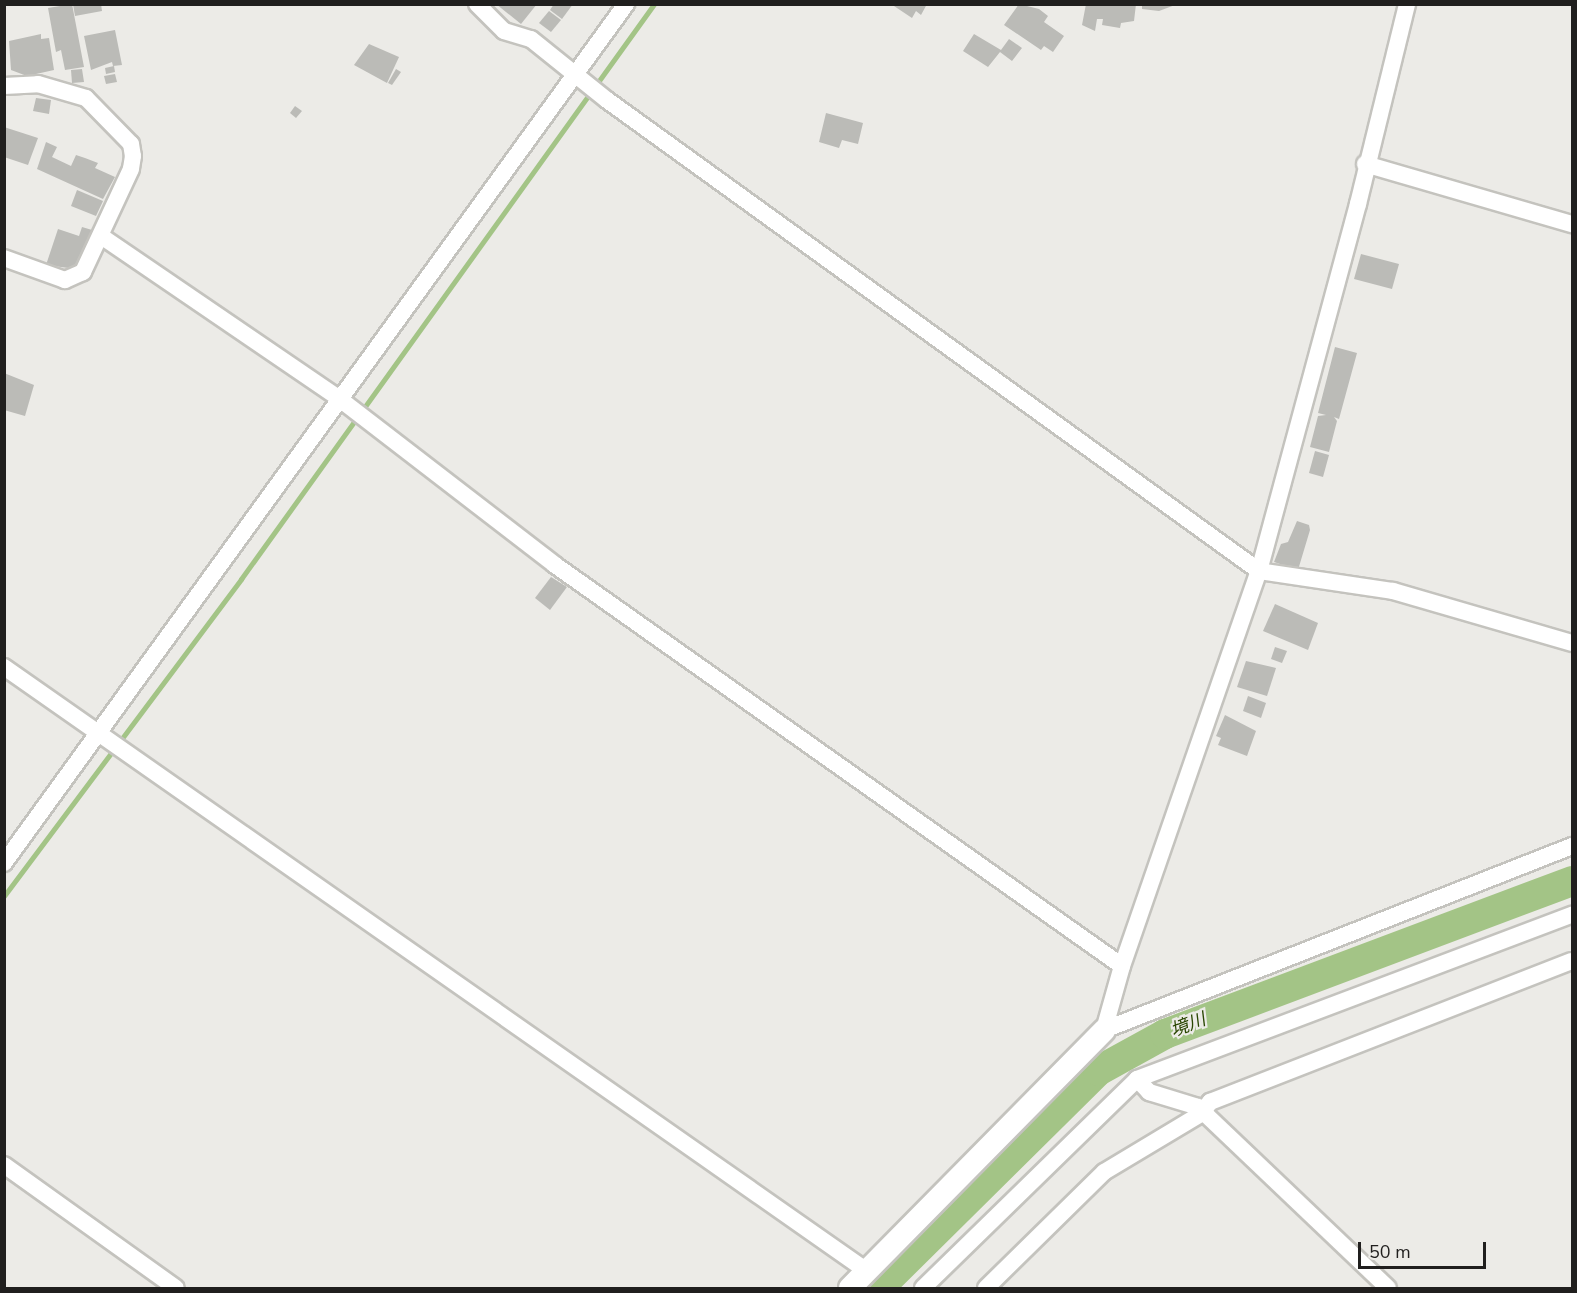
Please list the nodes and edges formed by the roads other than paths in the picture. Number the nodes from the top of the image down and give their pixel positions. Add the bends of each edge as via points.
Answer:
1 (477, 4) edge
2 (626, 4) edge
3 (1407, 4) edge
4 (581, 77) junction
5 (4, 86) edge
6 (1365, 164) junction
7 (1572, 224) edge
8 (101, 236) junction
9 (4, 258) edge
10 (346, 404) junction
11 (1259, 571) junction
12 (1572, 643) edge
13 (4, 667) edge
14 (102, 738) junction
15 (1572, 846) edge
16 (4, 863) edge
17 (1572, 915) edge
18 (1572, 961) edge
19 (1122, 966) junction
20 (1104, 1030) junction
21 (1137, 1079) junction
22 (1202, 1113) junction
23 (4, 1165) edge
24 (867, 1271) junction
25 (176, 1288) edge
26 (850, 1288) edge
27 (923, 1288) edge
28 (986, 1288) edge
29 (1388, 1288) edge

1 - 4 street via 504,32 531,39
2 - 4 street
3 - 6 street
4 - 10 street
4 - 11 street via 607,100
5 - 8 street via 38,84 86,98 130,144 131,169
6 - 7 street
6 - 11 street via 1358,204
8 - 9 street via 83,272 65,280
8 - 10 street
10 - 14 street
10 - 19 street via 555,565
11 - 12 street via 1394,591
11 - 19 street
13 - 14 street
14 - 16 street
14 - 24 street
15 - 20 street
17 - 21 street
18 - 22 street via 1210,1102
19 - 20 street
20 - 24 street
21 - 22 street via 1149,1092 1198,1107
21 - 27 street
22 - 28 street via 1104,1172
22 - 29 street
23 - 25 street
24 - 26 street

